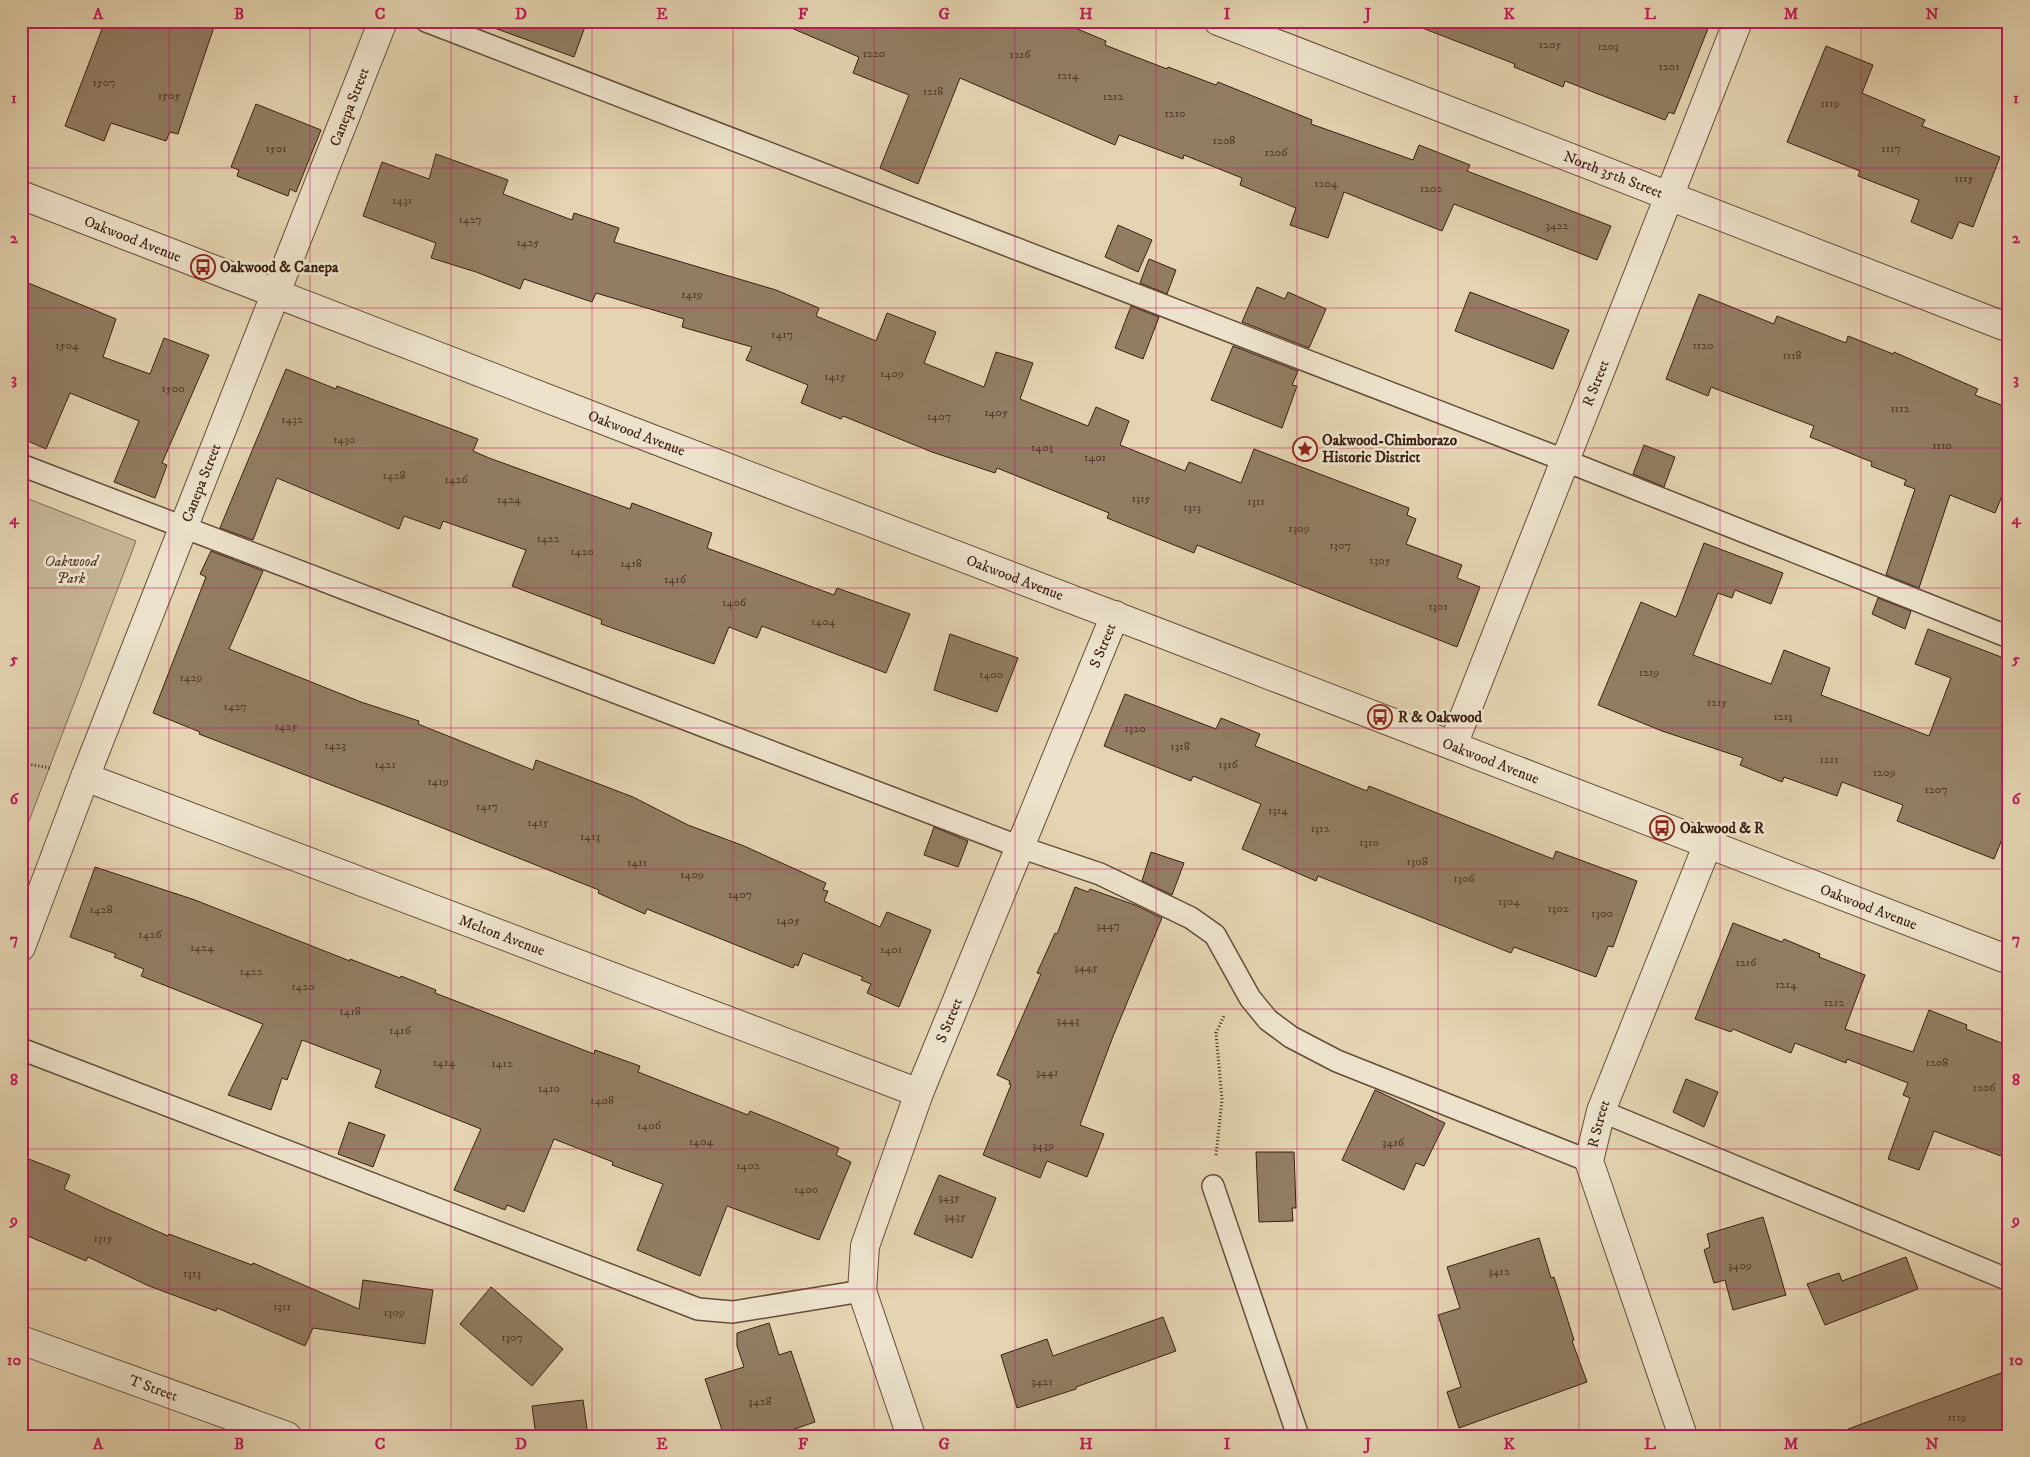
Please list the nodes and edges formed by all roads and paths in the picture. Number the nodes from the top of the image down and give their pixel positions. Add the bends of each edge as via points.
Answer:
1 (383, 21) edge
2 (426, 21) edge
3 (1218, 21) edge
4 (1738, 21) edge
5 (21, 195) edge
6 (1669, 196) junction
7 (274, 294) junction
8 (2009, 328) edge
9 (1566, 460) junction
10 (21, 466) edge
11 (184, 526) junction
12 (1115, 616) junction
13 (2009, 637) edge
14 (1453, 746) junction
15 (85, 777) junction
16 (1707, 846) junction
17 (1020, 847) junction
18 (21, 947) edge
19 (2009, 960) edge
20 (1241, 980) junction
21 (21, 1049) edge
22 (919, 1093) junction
23 (1601, 1111) junction
24 (1589, 1161) junction
25 (1212, 1186) joint
26 (2009, 1280) edge
27 (862, 1291) junction
28 (21, 1340) edge
29 (287, 1436) edge
30 (911, 1436) edge
31 (1298, 1436) edge
32 (1683, 1436) edge

1 - 7 street, Canepa Street
2 - 9 lane
3 - 6 street, North 35th Street
4 - 6 street, R Street
5 - 7 street, Oakwood Avenue
6 - 8 street, North 35th Street
6 - 9 street, R Street
7 - 11 street, Canepa Street
7 - 12 street, Oakwood Avenue
9 - 13 lane
9 - 14 street, R Street
10 - 11 lane
11 - 15 street, Canepa Street
11 - 17 lane
12 - 14 street, Oakwood Avenue
12 - 17 street, S Street
14 - 16 street, Oakwood Avenue
15 - 18 street, Canepa Street
15 - 22 street, Melton Avenue
16 - 19 street, Oakwood Avenue
16 - 23 street, R Street
17 - 20 lane via 1100,874 1191,918 1215,935
17 - 22 street, S Street
20 - 24 lane via 1250,998 1268,1020 1291,1037 1338,1061
20 - 25 path via 1216,1033 1222,1100
21 - 27 lane via 698,1309 732,1312
22 - 27 street, S Street via 865,1246
23 - 24 street, R Street
23 - 26 lane
24 - 32 street, R Street
25 - 31 lane
27 - 30 street, S Street
28 - 29 street, T Street

